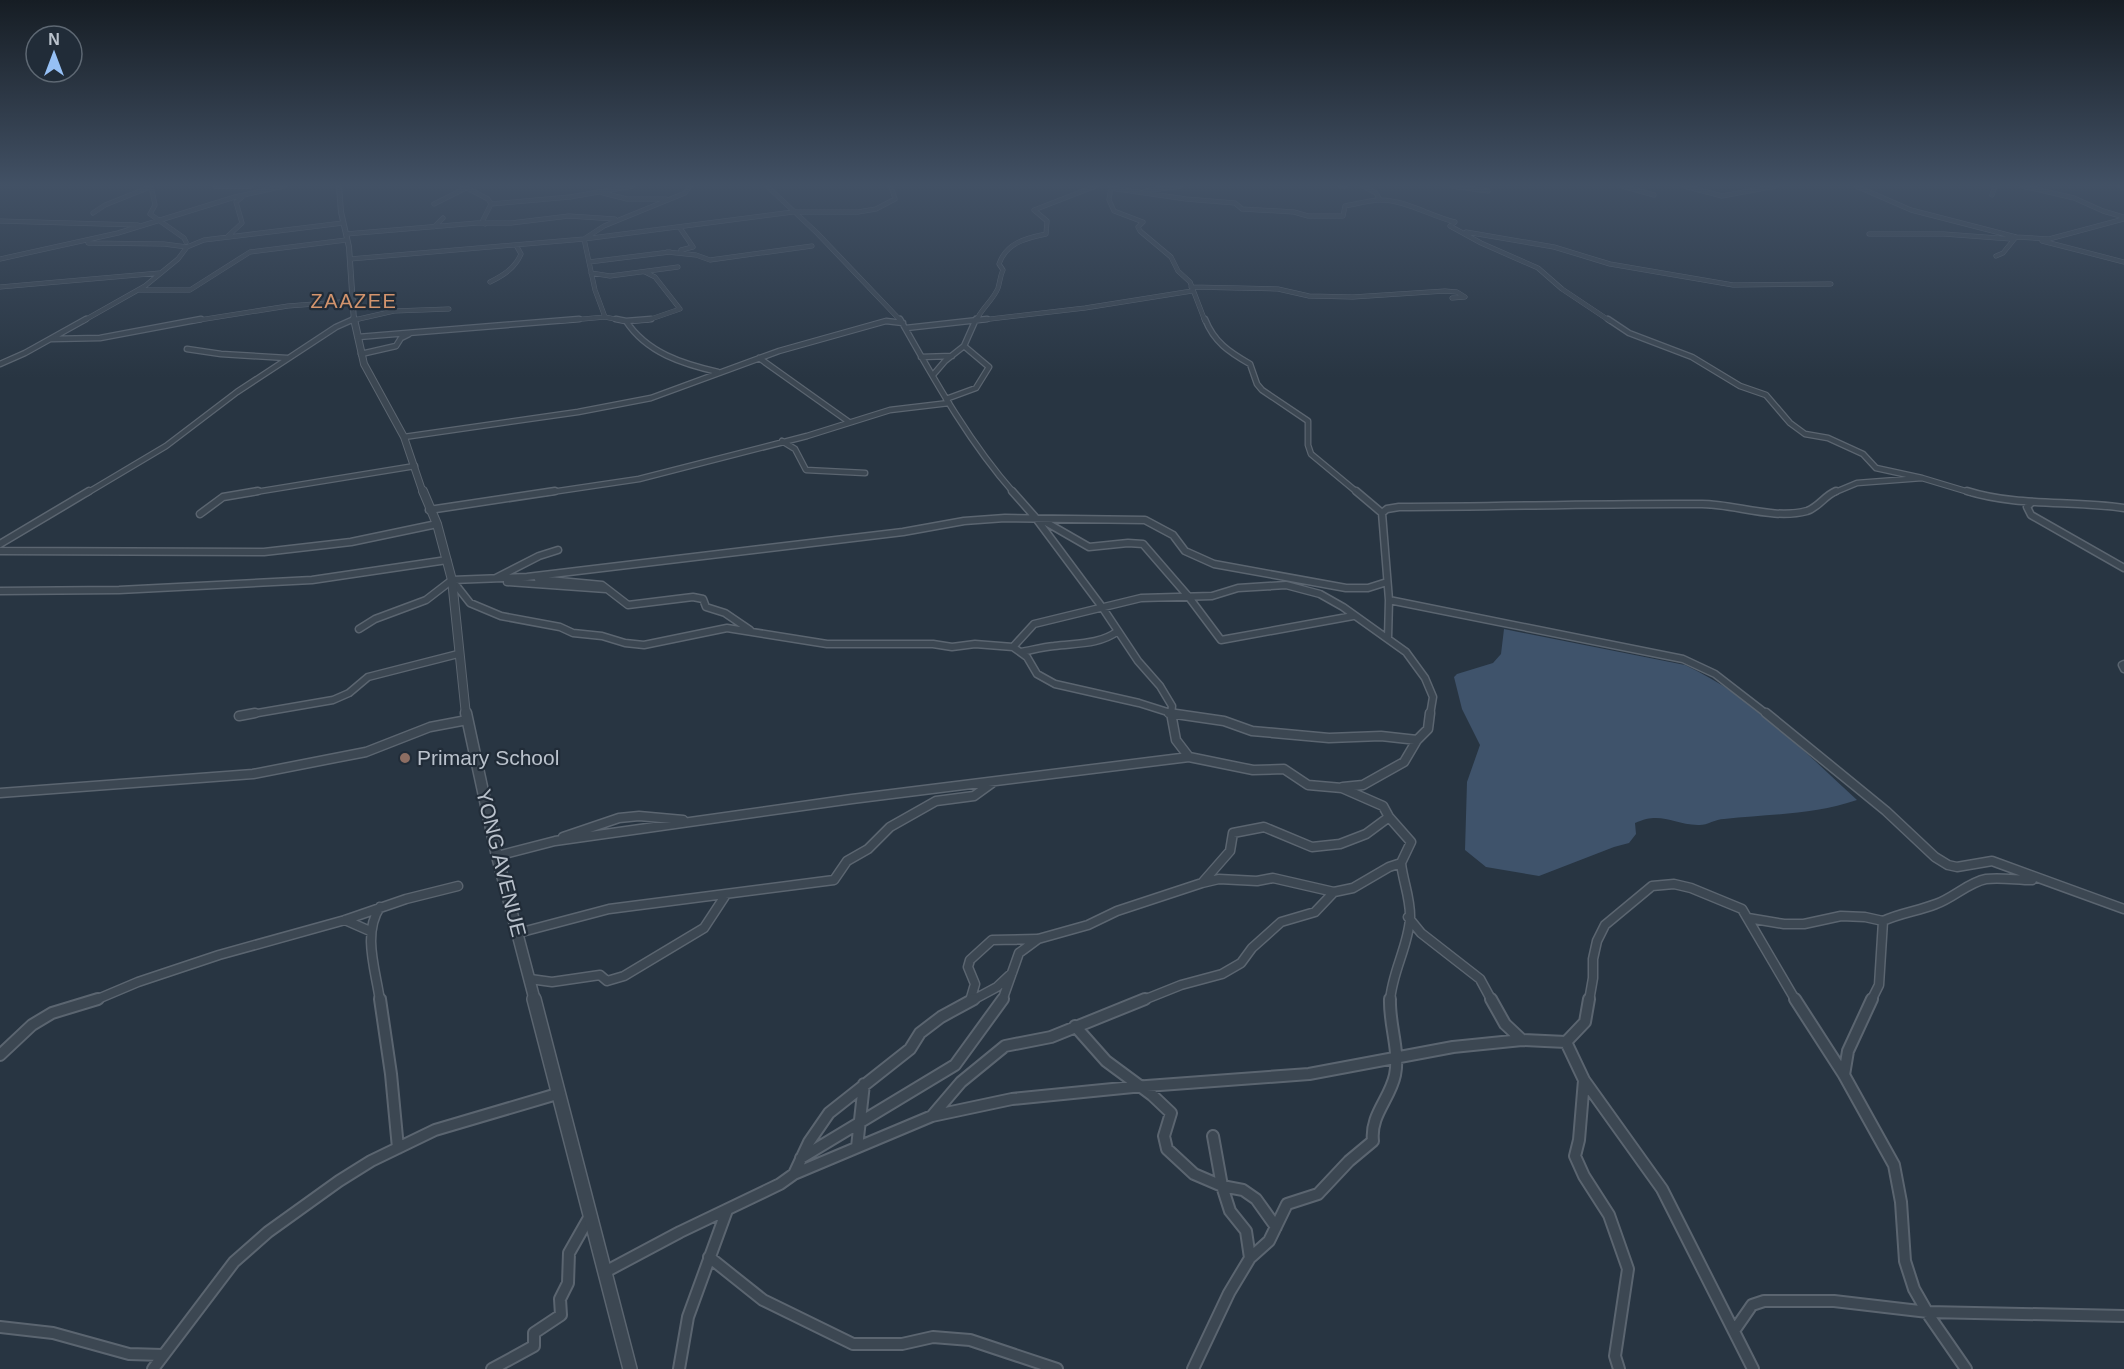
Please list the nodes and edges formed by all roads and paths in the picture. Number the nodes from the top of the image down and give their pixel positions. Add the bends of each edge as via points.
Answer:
1 (43, 250) edge
2 (183, 250) edge
3 (263, 250) edge
4 (348, 250) edge
5 (432, 250) edge
6 (442, 250) edge
7 (519, 250) edge
8 (586, 250) edge
9 (678, 250) edge
10 (784, 250) edge
11 (833, 250) edge
12 (1008, 250) edge
13 (1163, 250) edge
14 (1497, 250) edge
15 (1561, 250) edge
16 (2005, 250) edge
17 (2076, 250) edge
18 (410, 252) junction
19 (667, 252) junction
20 (1996, 256) dead end
21 (0, 259) edge
22 (350, 259) junction
23 (589, 262) junction
24 (2124, 262) edge
25 (678, 267) dead end
26 (645, 272) junction
27 (160, 273) junction
28 (591, 273) junction
29 (140, 276) junction
30 (154, 279) junction
31 (490, 282) dead end
32 (1831, 284) dead end
33 (0, 287) edge
34 (1191, 289) junction
35 (138, 290) junction
36 (1452, 298) dead end
37 (354, 301) junction
38 (449, 309) dead end
39 (605, 317) junction
40 (976, 318) junction
41 (354, 319) junction
42 (626, 321) junction
43 (904, 325) junction
44 (411, 333) junction
45 (358, 337) junction
46 (51, 339) junction
47 (964, 346) junction
48 (186, 349) dead end
49 (361, 354) junction
50 (955, 355) junction
51 (284, 357) junction
52 (921, 357) junction
53 (759, 358) junction
54 (0, 364) edge
55 (718, 372) junction
56 (933, 375) junction
57 (947, 401) junction
58 (849, 422) junction
59 (404, 437) junction
60 (782, 441) junction
61 (415, 466) junction
62 (866, 473) dead end
63 (1922, 478) junction
64 (2031, 503) junction
65 (2124, 508) edge
66 (429, 510) junction
67 (200, 513) dead end
68 (1382, 513) junction
69 (1036, 518) junction
70 (437, 524) junction
71 (0, 544) edge
72 (558, 550) dead end
73 (0, 551) edge
74 (447, 560) junction
75 (2124, 568) edge
76 (527, 578) junction
77 (452, 580) junction
78 (491, 580) junction
79 (1387, 582) junction
80 (606, 589) junction
81 (0, 591) edge
82 (1188, 596) junction
83 (1389, 600) junction
84 (1102, 607) junction
85 (1353, 616) junction
86 (359, 628) dead end
87 (1118, 631) junction
88 (754, 633) junction
89 (1388, 638) junction
90 (1013, 647) junction
91 (1022, 652) junction
92 (458, 654) junction
93 (2124, 664) edge
94 (2124, 669) edge
95 (1171, 714) junction
96 (239, 716) dead end
97 (467, 720) junction
98 (1418, 740) junction
99 (1189, 757) junction
100 (994, 781) junction
101 (1342, 788) junction
102 (0, 793) edge
103 (1389, 817) junction
104 (702, 820) junction
105 (555, 841) junction
106 (497, 856) junction
107 (1401, 863) junction
108 (2044, 882) junction
109 (1202, 883) junction
110 (458, 886) dead end
111 (1335, 892) junction
112 (725, 896) junction
113 (380, 907) junction
114 (2124, 909) edge
115 (1408, 917) junction
116 (1748, 918) junction
117 (345, 920) junction
118 (1883, 921) junction
119 (370, 931) junction
120 (518, 933) junction
121 (1038, 939) junction
122 (1014, 971) junction
123 (530, 979) junction
124 (970, 1000) junction
125 (1075, 1026) junction
126 (1522, 1040) junction
127 (1566, 1042) junction
128 (0, 1055) edge
129 (1396, 1057) junction
130 (1844, 1075) junction
131 (1584, 1080) junction
132 (864, 1084) junction
133 (1142, 1087) junction
134 (557, 1094) junction
135 (932, 1116) junction
136 (859, 1124) junction
137 (1213, 1136) dead end
138 (857, 1147) junction
139 (398, 1148) junction
140 (801, 1158) junction
141 (795, 1174) junction
142 (1222, 1186) junction
143 (727, 1210) junction
144 (590, 1216) junction
145 (1276, 1227) junction
146 (709, 1257) junction
147 (1250, 1258) junction
148 (605, 1272) junction
149 (1928, 1312) junction
150 (2124, 1316) edge
151 (0, 1327) edge
152 (1734, 1331) junction
153 (163, 1355) junction
154 (153, 1369) edge
155 (492, 1369) edge
156 (630, 1369) edge
157 (679, 1369) edge
158 (1057, 1369) edge
159 (1193, 1369) edge
160 (1619, 1369) edge
161 (1753, 1369) edge
162 (1966, 1369) edge

1 - 21 street
2 - 27 street
3 - 35 street via 249,252 192,289
4 - 22 street, YONG AVENUE
5 - 18 street
6 - 18 street
7 - 31 street via 518,262
8 - 23 street
9 - 19 street
10 - 19 street via 710,260
11 - 43 street
12 - 40 street via 1000,256 1003,270 998,288
13 - 34 street
14 - 63 street via 1538,268 1562,289 1629,333 1692,357 1740,386 1766,395 1805,434 1828,438 1863,454 1876,468
15 - 32 street via 1610,264 1733,285
16 - 20 street
17 - 24 street
18 - 22 street
19 - 23 street
22 - 37 street, YONG AVENUE
23 - 28 street
25 - 26 street
26 - 28 street via 610,276
26 - 42 street via 655,277 680,309 648,320
27 - 29 street
27 - 30 street
28 - 39 street
29 - 30 street
29 - 33 street
30 - 35 street
34 - 36 street via 1278,289 1309,296 1353,297 1445,291 1465,297
34 - 40 street via 1064,311
34 - 68 street via 1215,340 1250,364 1262,390 1308,421 1310,456
35 - 46 street
37 - 41 street, YONG AVENUE
37 - 46 street via 263,307 118,334
38 - 41 street via 394,311
39 - 42 street
39 - 44 street
40 - 43 street
40 - 47 street
41 - 45 street, YONG AVENUE
41 - 51 street
42 - 55 street via 666,357
43 - 52 street
43 - 53 street via 886,321
44 - 45 street
44 - 49 street via 396,346
45 - 49 street, YONG AVENUE
46 - 54 street
47 - 50 street
47 - 57 street via 989,368 976,388
48 - 51 street
49 - 59 street, YONG AVENUE
50 - 52 street
50 - 56 street
51 - 71 street via 166,446
52 - 56 street
53 - 55 street
53 - 58 street
55 - 59 street via 636,401
56 - 57 street
57 - 58 street via 890,410
57 - 69 street via 996,473
58 - 60 street
59 - 61 street, YONG AVENUE
60 - 62 street via 795,449 806,470
60 - 66 street via 639,479
61 - 66 street, YONG AVENUE
61 - 67 street via 223,497
63 - 64 street via 1986,497
63 - 68 street via 1848,485 1825,496 1816,507 1794,512 1718,504 1638,502 1582,507 1399,507
64 - 65 street
64 - 75 street via 2027,507 2031,515
66 - 70 street, YONG AVENUE
68 - 79 street
69 - 76 street via 964,521 892,534
69 - 79 street via 1144,520 1173,535 1185,551 1214,564 1339,587 1368,588
69 - 82 street via 1089,547 1143,544
69 - 84 street
70 - 73 street via 351,542 264,552
70 - 74 street, YONG AVENUE
72 - 78 street
74 - 77 street, YONG AVENUE
74 - 81 street via 312,580 119,590
76 - 78 street
76 - 80 street via 595,582
77 - 78 street
77 - 86 street via 426,600
77 - 88 street via 470,603 501,616 625,643 644,645 726,628
77 - 92 street, YONG AVENUE
78 - 80 street
79 - 83 street
80 - 88 street via 628,605 703,599 706,607 725,613
82 - 84 street via 1141,598
82 - 85 street via 1286,585 1320,594
82 - 85 street via 1221,640
83 - 89 street
83 - 108 street via 1665,654 1700,666 1740,691 1804,742 1935,857 1958,867 1992,861
84 - 87 street
84 - 90 street via 1034,624
85 - 89 street
87 - 91 street via 1100,641
87 - 95 street via 1160,686 1172,706
88 - 90 street via 827,644
89 - 98 street via 1406,652 1425,678 1432,697 1428,729
90 - 91 street
91 - 95 street via 1037,674 1055,684
92 - 96 street via 368,677 350,693 333,700
92 - 97 street, YONG AVENUE
93 - 94 street
95 - 98 street via 1224,721 1252,731
95 - 99 street via 1176,740
97 - 102 street via 430,727 366,752 253,774
97 - 106 street, YONG AVENUE
98 - 101 street via 1404,762 1363,785
99 - 100 street
99 - 101 street via 1252,770 1284,769 1308,784
100 - 104 street
100 - 112 street via 974,796 936,801 890,827 868,849 847,861 834,880
101 - 103 street via 1383,806
103 - 107 street via 1411,842
103 - 109 street via 1366,834 1312,848 1264,827 1233,833 1230,851
104 - 105 street
104 - 105 street via 619,818
105 - 106 street
106 - 120 street, YONG AVENUE
107 - 111 street via 1353,888
107 - 115 street via 1410,908
108 - 114 street
108 - 118 street via 1987,879 1934,905
109 - 111 street via 1272,878
109 - 121 street via 1117,911 1088,926
110 - 113 street
111 - 125 street via 1315,912 1281,922 1241,963 1222,974 1181,985
112 - 120 street via 609,909
112 - 123 street via 705,928 624,976 607,981 600,975 552,982
113 - 117 street
113 - 119 street
115 - 126 street via 1421,933 1480,979 1505,1024
115 - 129 street via 1399,969 1391,986
116 - 118 street via 1784,924 1841,916
116 - 127 street via 1742,909 1691,888 1660,884 1643,891 1605,925 1593,959 1584,1022
116 - 130 street via 1776,970
117 - 119 street
117 - 128 street via 219,955 52,1013 32,1025
118 - 130 street via 1879,985 1848,1051
119 - 139 street
120 - 123 street, YONG AVENUE
121 - 122 street via 1020,953
121 - 124 street via 992,940 970,960 975,984
122 - 124 street via 998,987
122 - 136 street via 1003,1000 955,1065
123 - 134 street, YONG AVENUE
124 - 132 street via 920,1032 910,1049
125 - 133 street via 1108,1063
125 - 135 street via 1052,1037 1005,1046 995,1052 961,1082
126 - 127 street
126 - 129 street
127 - 131 street
129 - 133 street via 1309,1074
129 - 145 street via 1395,1075 1370,1130 1373,1141 1318,1194 1287,1203
130 - 149 street via 1894,1165 1904,1207 1905,1261
131 - 152 street via 1662,1189
131 - 160 street via 1575,1156 1609,1215 1628,1269 1615,1356
132 - 136 street
132 - 140 street via 829,1113
133 - 135 street via 1012,1100
133 - 142 street via 1156,1095 1171,1113 1164,1136 1167,1149 1194,1174
134 - 139 street via 435,1130
134 - 144 street, YONG AVENUE
135 - 138 street
136 - 138 street
136 - 140 street
137 - 142 street
138 - 141 street
139 - 153 street via 339,1181 251,1246 234,1262
140 - 141 street
141 - 143 street
142 - 145 street via 1243,1190 1256,1198
142 - 147 street via 1230,1211 1246,1231
143 - 146 street
143 - 148 street
144 - 148 street, YONG AVENUE
144 - 155 street via 569,1253 567,1291 560,1299 561,1315 534,1333 534,1346
145 - 147 street via 1269,1241
146 - 157 street via 688,1317
146 - 158 street via 764,1300 853,1344 902,1344 933,1337 970,1340
147 - 159 street
148 - 156 street, YONG AVENUE
149 - 150 street
149 - 152 street via 1834,1301 1764,1301 1752,1305
149 - 162 street
151 - 153 street via 53,1333 129,1354
152 - 161 street
153 - 154 street

